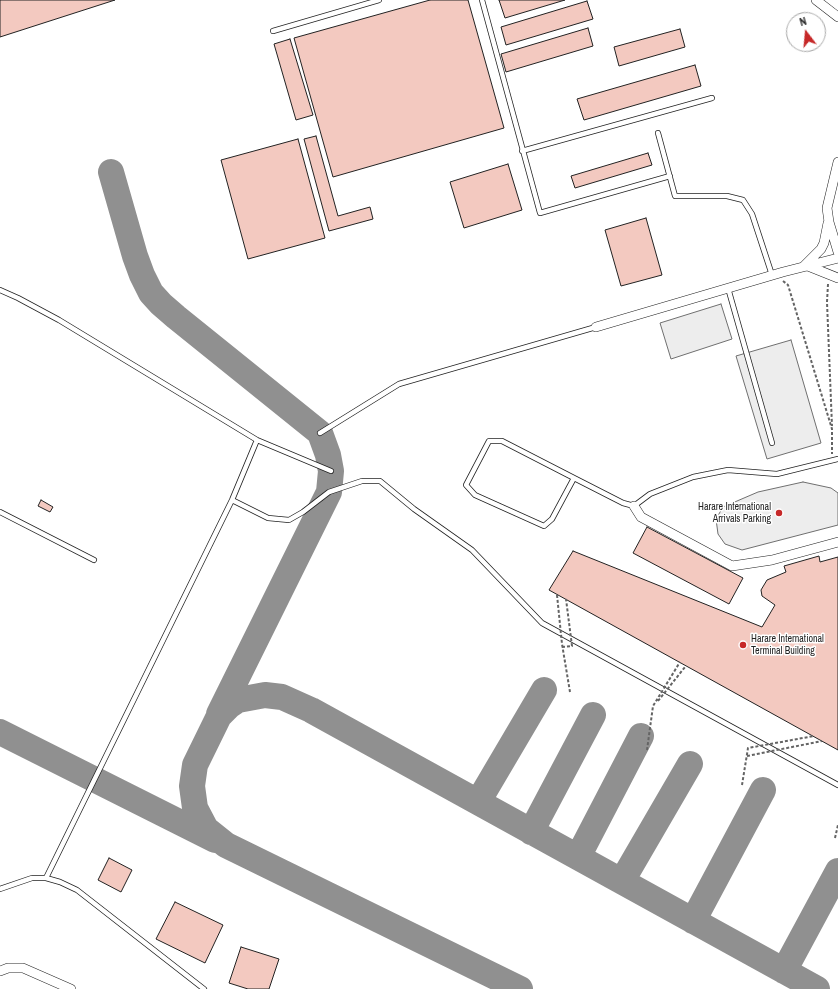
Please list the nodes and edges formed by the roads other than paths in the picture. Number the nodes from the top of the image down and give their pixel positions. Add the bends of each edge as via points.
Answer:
1 (380, 0) edge
2 (482, 0) edge
3 (816, 0) edge
4 (838, 17) edge
5 (273, 31) dead end
6 (712, 98) dead end
7 (658, 133) dead end
8 (522, 151) junction
9 (838, 162) edge
10 (670, 176) junction
11 (828, 222) junction
12 (838, 252) edge
13 (838, 258) edge
14 (805, 266) junction
15 (772, 275) junction
16 (838, 278) edge
17 (728, 288) junction
18 (0, 290) edge
19 (596, 327) joint
20 (320, 433) dead end
21 (257, 440) junction
22 (772, 443) dead end
23 (838, 458) edge
24 (331, 472) dead end
25 (574, 478) junction
26 (232, 500) junction
27 (634, 506) junction
28 (0, 512) edge
29 (838, 542) edge
30 (94, 560) dead end
31 (838, 785) edge
32 (46, 878) junction
33 (0, 889) edge
34 (0, 971) edge
35 (72, 989) edge
36 (204, 989) edge

1 - 5 lane
2 - 8 lane
3 - 4 street
6 - 8 lane
7 - 10 lane
8 - 10 lane via 540,213
9 - 11 street via 828,202
10 - 15 lane via 675,196 727,196 743,200 752,214
11 - 12 street
11 - 14 street via 821,249
13 - 14 street
14 - 15 street
14 - 16 street
15 - 17 street
17 - 19 street
17 - 22 lane
18 - 21 lane via 59,320
19 - 20 lane via 399,384
21 - 24 lane
21 - 26 lane
23 - 27 lane via 776,474 728,470 693,477 650,494
25 - 25 lane via 502,441 489,441 466,485 475,495 544,526 552,520
25 - 27 lane
26 - 31 lane via 268,518 289,520 329,492 362,481 380,481 472,550 542,623
26 - 32 lane
27 - 29 street via 641,517 732,566 772,560
28 - 30 lane
32 - 33 lane via 32,878
32 - 36 lane via 77,890
34 - 35 street via 23,968

